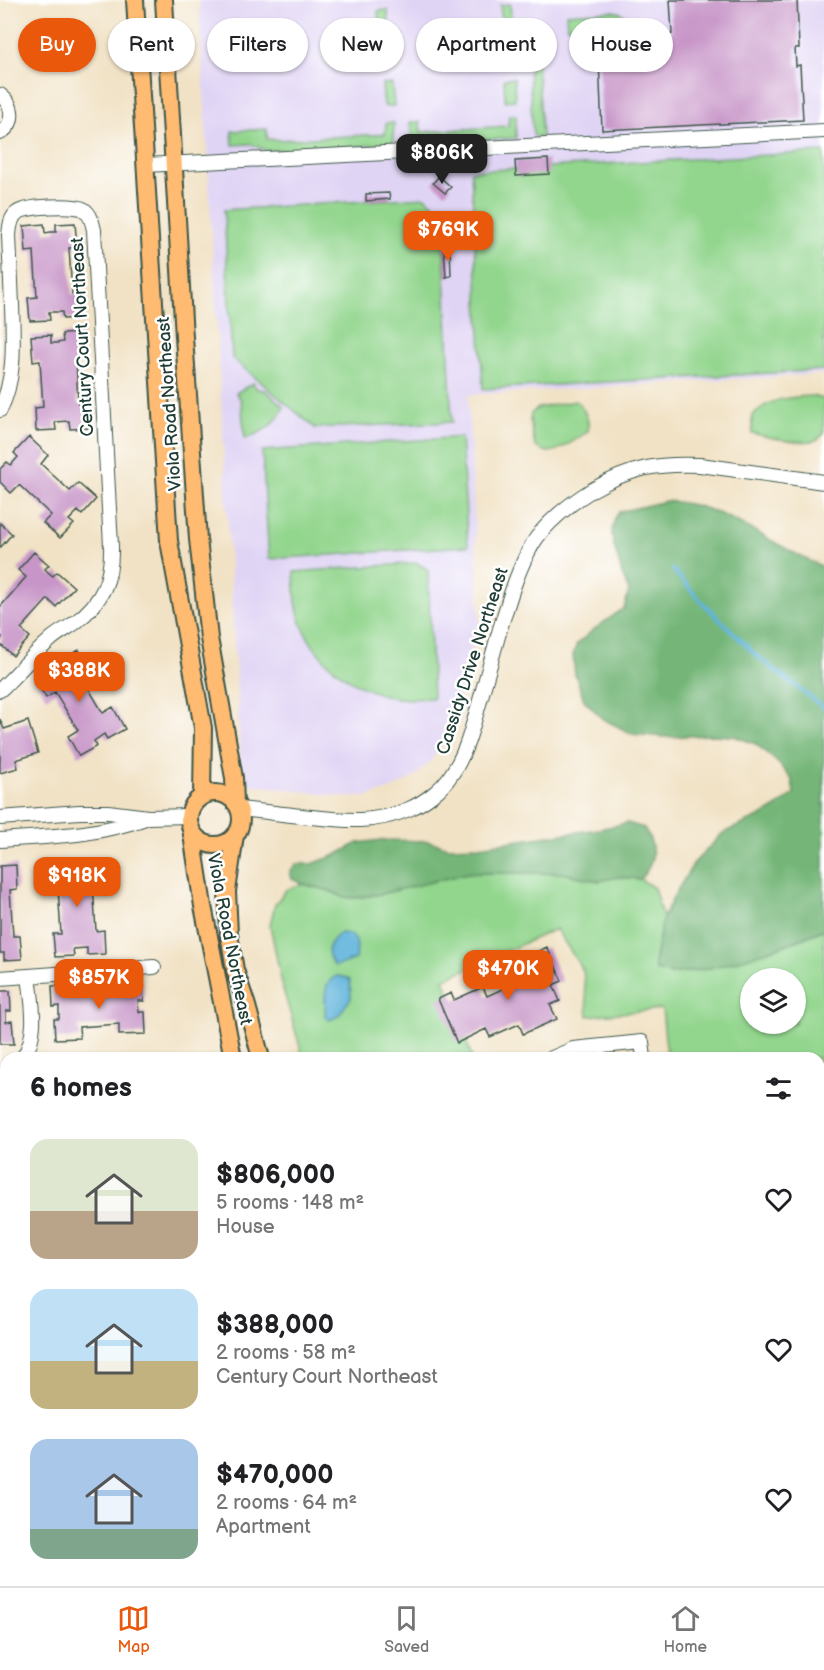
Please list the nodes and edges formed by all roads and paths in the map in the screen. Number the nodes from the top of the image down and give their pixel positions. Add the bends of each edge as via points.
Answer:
1 (135, 0) edge
2 (164, 0) edge
3 (0, 95) edge
4 (824, 131) edge
5 (0, 132) edge
6 (173, 163) junction
7 (145, 165) junction
8 (0, 410) edge
9 (824, 482) edge
10 (0, 690) edge
11 (202, 796) junction
12 (237, 806) junction
13 (148, 817) junction
14 (0, 818) edge
15 (190, 822) junction
16 (235, 835) junction
17 (0, 840) edge
18 (154, 967) dead end
19 (29, 976) junction
20 (0, 978) edge
21 (26, 1052) edge
22 (232, 1052) edge
23 (259, 1052) edge
24 (566, 1052) edge
25 (643, 1052) edge

1 - 7 main road, Viola Road Northeast
2 - 6 main road, Viola Road Northeast
3 - 5 street via 7,100 12,118
4 - 6 street
6 - 7 street
6 - 12 main road, Viola Road Northeast via 198,539 209,638
7 - 11 main road, Viola Road Northeast via 169,541 203,728
8 - 10 street, Century Court Northeast via 12,364 12,220 17,212 30,208 82,208 92,219 94,240 110,574 91,607 50,640
9 - 12 street, Cassidy Drive Northeast via 683,464 641,468 600,485 549,525 523,562 468,742 451,776 439,789 412,808 372,820 349,821
11 - 12 main road via 224,794
11 - 15 main road via 192,807
12 - 16 main road via 241,824
13 - 14 street via 79,812
13 - 15 street
13 - 17 street via 81,834
15 - 16 main road via 206,843 214,845
15 - 22 main road, Viola Road Northeast
16 - 23 main road, Viola Road Northeast via 227,891 229,934 235,970
18 - 19 street
19 - 20 street
19 - 21 street via 33,1028
24 - 25 street via 642,1042

